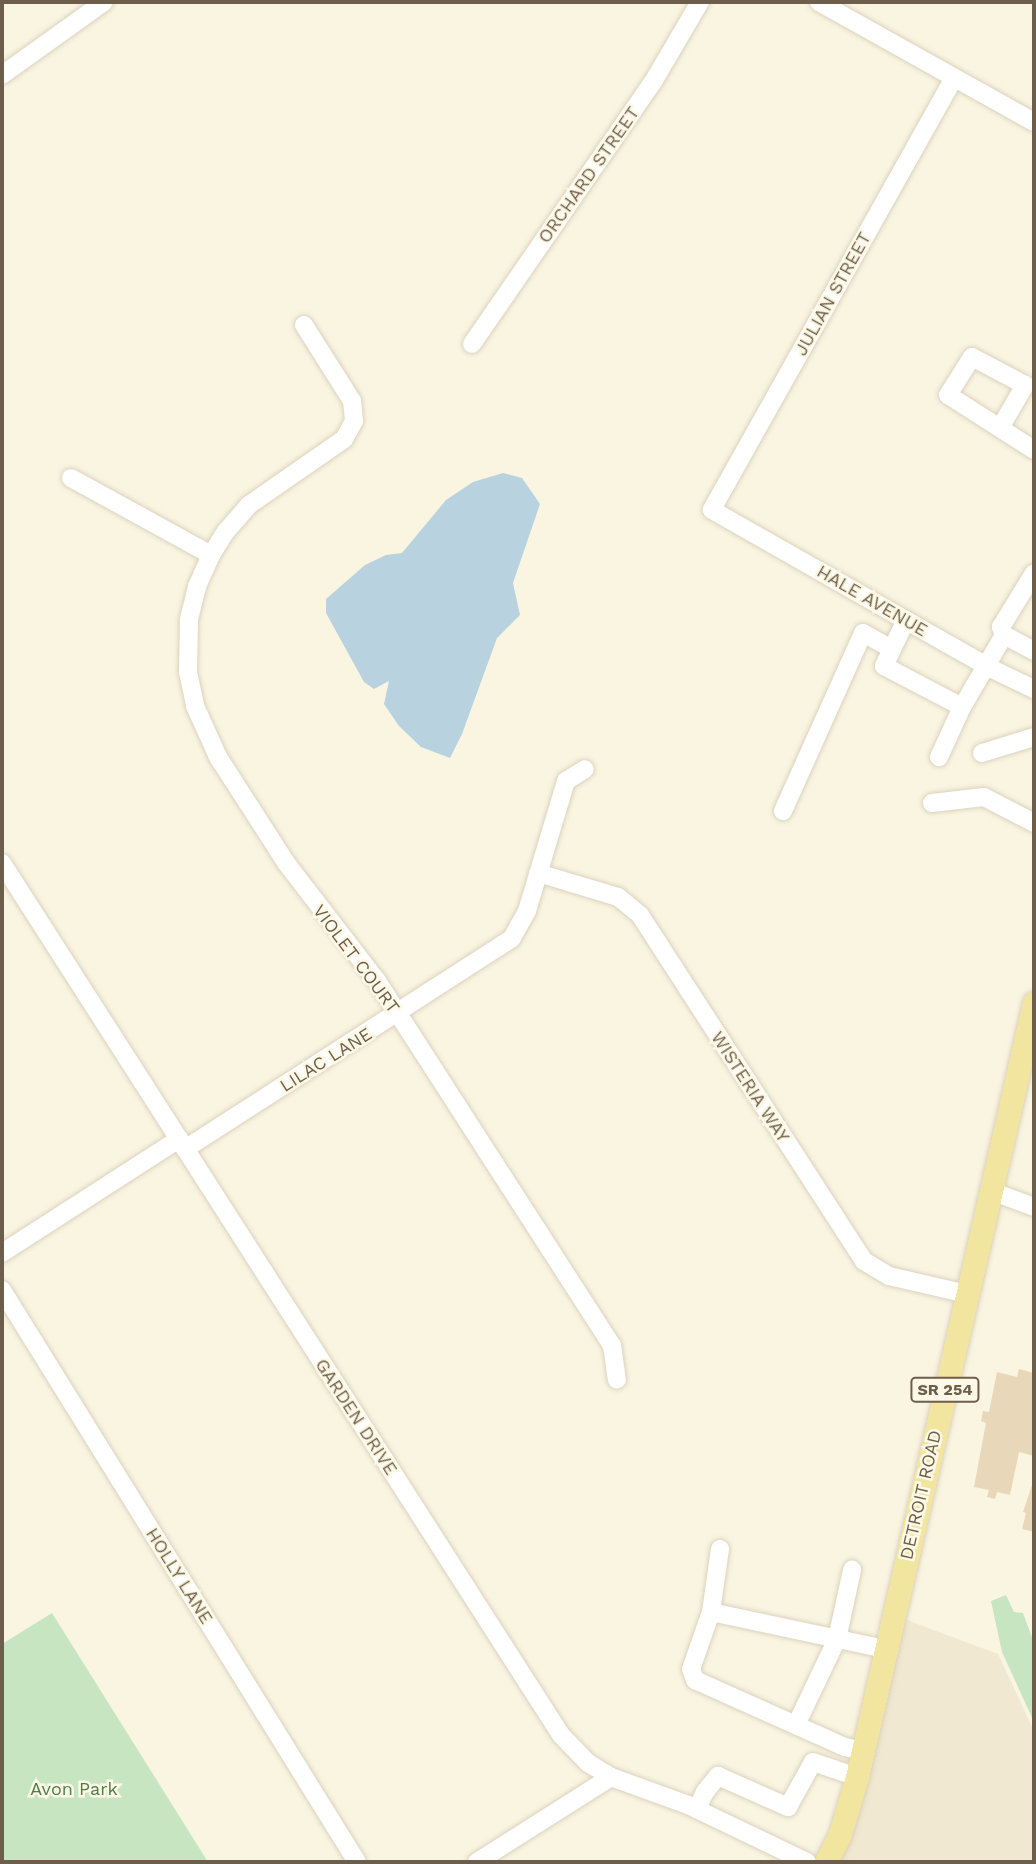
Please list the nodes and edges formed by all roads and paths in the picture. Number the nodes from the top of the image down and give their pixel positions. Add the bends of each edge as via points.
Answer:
1 (104, 2) edge
2 (700, 2) edge
3 (819, 2) edge
4 (2, 75) edge
5 (954, 78) junction
6 (1034, 122) edge
7 (304, 325) dead end
8 (472, 344) dead end
9 (1000, 428) dead end
10 (1034, 450) edge
11 (71, 478) dead end
12 (712, 510) joint
13 (211, 555) junction
14 (1034, 573) edge
15 (906, 620) junction
16 (1003, 635) junction
17 (892, 649) junction
18 (1034, 651) edge
19 (988, 667) junction
20 (1034, 689) edge
21 (962, 707) junction
22 (1034, 737) edge
23 (982, 753) dead end
24 (939, 757) dead end
25 (585, 769) dead end
26 (932, 803) dead end
27 (783, 811) dead end
28 (1034, 823) edge
29 (2, 863) edge
30 (538, 873) junction
31 (1034, 1003) edge
32 (398, 1014) junction
33 (182, 1144) junction
34 (991, 1191) junction
35 (1034, 1207) edge
36 (2, 1253) edge
37 (2, 1290) edge
38 (967, 1294) junction
39 (617, 1380) dead end
40 (720, 1549) dead end
41 (852, 1570) dead end
42 (711, 1612) junction
43 (837, 1639) junction
44 (885, 1649) junction
45 (796, 1725) junction
46 (863, 1751) junction
47 (611, 1777) junction
48 (857, 1777) junction
49 (696, 1809) junction
50 (357, 1862) edge
51 (477, 1862) edge
52 (807, 1862) edge
53 (826, 1862) edge

1 - 4 street
2 - 8 street, ORCHARD STREET via 653,82
3 - 5 street
5 - 6 street
5 - 12 street, JULIAN STREET
7 - 13 street, VIOLET COURT via 352,401 350,432 249,505
9 - 10 street
11 - 13 street
12 - 15 street, HALE AVENUE
13 - 32 street, VIOLET COURT via 195,595 187,637 188,672 200,723 287,864
14 - 16 street via 1001,627
15 - 17 street
15 - 19 street, HALE AVENUE
16 - 18 street
16 - 19 street
17 - 21 street via 884,666
17 - 27 street via 863,632
19 - 20 street, HALE AVENUE
19 - 21 street
21 - 24 street
22 - 23 street
25 - 30 street, LILAC LANE via 566,781
26 - 28 street via 984,797
29 - 33 street, GARDEN DRIVE
30 - 32 street, LILAC LANE via 522,923 512,938
30 - 38 street, WISTERIA WAY via 618,897 640,915 864,1261 889,1276
31 - 34 main road, DETROIT ROAD / SR 254
32 - 33 street, LILAC LANE
32 - 39 street, VIOLET COURT via 612,1345
33 - 36 street, LILAC LANE
33 - 47 street, GARDEN DRIVE via 561,1735 578,1754
34 - 35 street
34 - 38 main road, DETROIT ROAD / SR 254
37 - 50 street, HOLLY LANE
38 - 44 main road, DETROIT ROAD / SR 254
40 - 42 street
41 - 43 street
42 - 43 street
42 - 45 street via 691,1669 695,1680
43 - 44 street
43 - 45 street
44 - 46 main road, DETROIT ROAD / SR 254
45 - 46 street
46 - 48 main road, DETROIT ROAD / SR 254
47 - 49 street, GARDEN DRIVE
47 - 51 street
48 - 49 street via 813,1762 789,1807 718,1776
48 - 53 main road, DETROIT ROAD / SR 254 via 840,1834
49 - 52 street, GARDEN DRIVE

